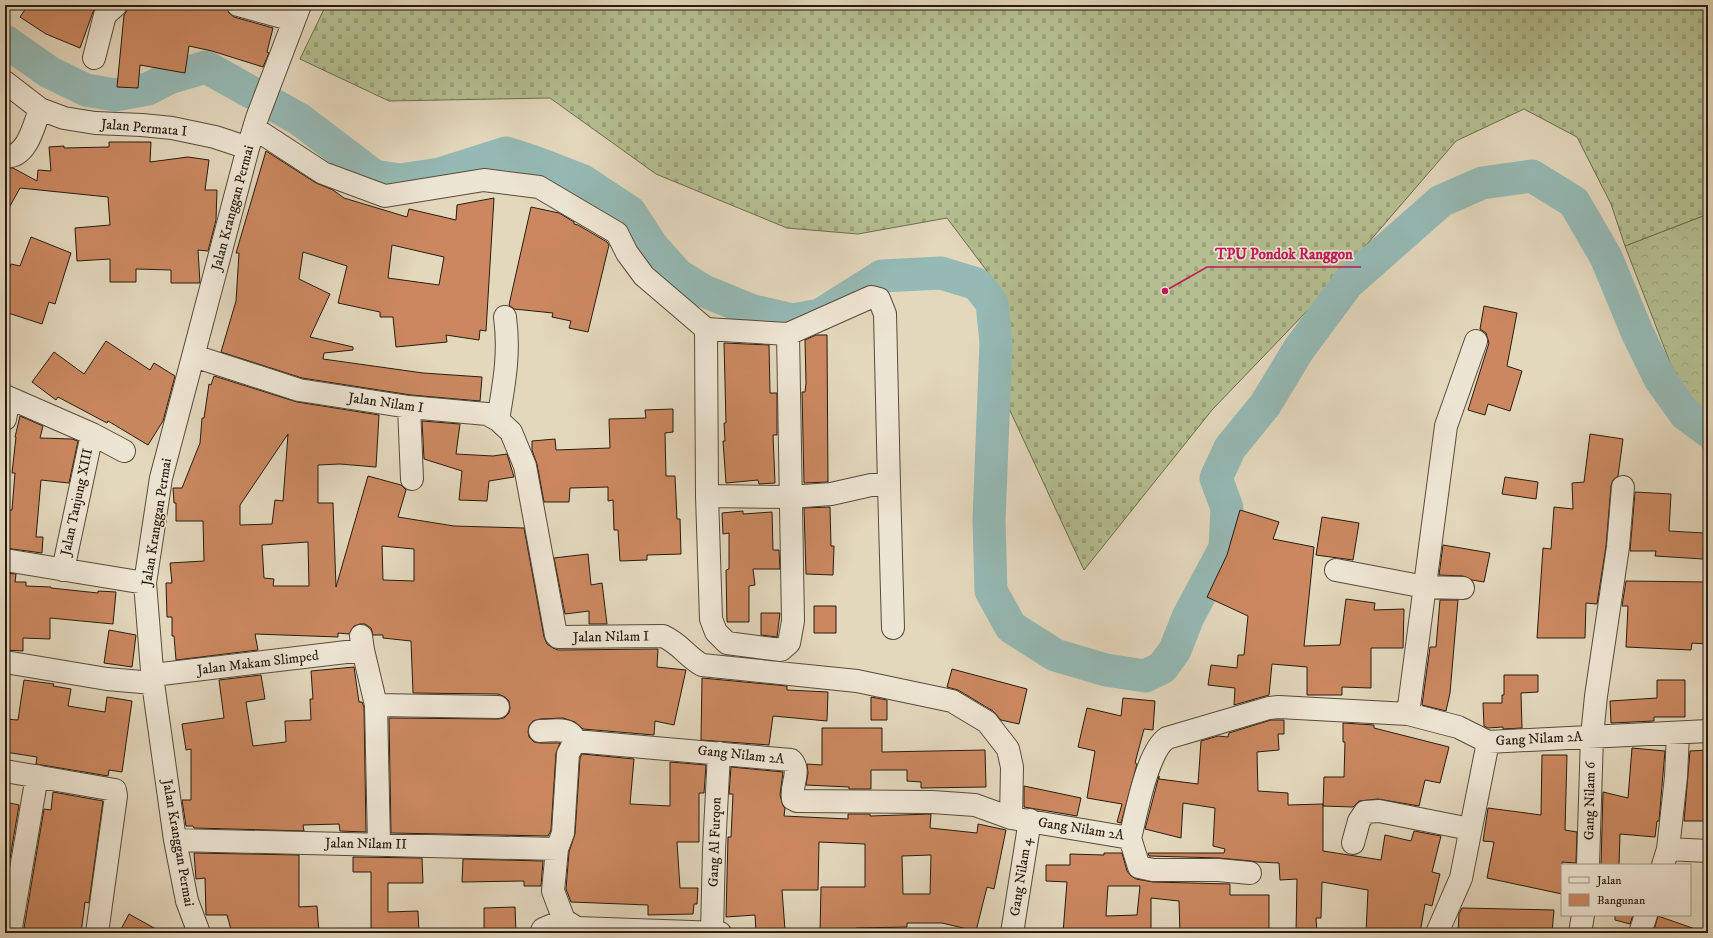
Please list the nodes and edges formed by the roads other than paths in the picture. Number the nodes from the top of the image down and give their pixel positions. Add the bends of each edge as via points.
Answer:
1 (116, 5) edge
2 (238, 5) edge
3 (296, 13) edge
4 (94, 58) dead end
5 (5, 82) edge
6 (40, 109) junction
7 (253, 131) junction
8 (5, 156) edge
9 (505, 317) dead end
10 (706, 329) junction
11 (788, 334) junction
12 (1476, 341) dead end
13 (194, 356) junction
14 (6, 405) edge
15 (409, 407) junction
16 (498, 420) junction
17 (92, 434) junction
18 (124, 451) dead end
19 (412, 480) dead end
20 (889, 485) junction
21 (1623, 487) dead end
22 (707, 496) junction
23 (790, 497) junction
24 (5, 560) edge
25 (63, 570) junction
26 (1336, 570) dead end
27 (145, 584) junction
28 (1425, 587) junction
29 (1463, 588) dead end
30 (893, 628) dead end
31 (5, 662) edge
32 (153, 679) junction
33 (376, 705) junction
34 (498, 707) dead end
35 (1408, 714) junction
36 (540, 731) dead end
37 (1708, 732) edge
38 (1678, 734) junction
39 (1592, 736) junction
40 (575, 741) junction
41 (1488, 742) junction
42 (719, 753) junction
43 (5, 771) edge
44 (37, 776) junction
45 (1020, 819) junction
46 (1470, 829) junction
47 (1130, 838) junction
48 (175, 840) junction
49 (1353, 843) dead end
50 (379, 844) junction
51 (557, 849) junction
52 (1708, 851) edge
53 (1666, 857) edge
54 (1588, 864) edge
55 (1250, 873) dead end
56 (1583, 916) edge
57 (1646, 916) edge
58 (564, 920) junction
59 (612, 931) edge
60 (10, 933) edge
61 (97, 933) edge
62 (199, 933) edge
63 (541, 933) edge
64 (716, 933) edge
65 (1012, 933) edge
66 (1437, 933) edge
67 (1580, 933) edge
68 (1640, 933) edge

1 - 4 street via 105,15
2 - 3 street
3 - 7 street, Jalan Kranggan Permai
5 - 6 street, Jalan Permata I
6 - 7 street, Jalan Permata I via 64,118 95,123 172,128 216,137
6 - 8 street via 23,150 14,156
7 - 10 street, Jalan Permata I via 323,173 385,196 484,180 539,186 617,233 627,253 644,276
7 - 13 street, Jalan Kranggan Permai
9 - 16 street via 507,361
10 - 11 street
10 - 22 street
11 - 20 street via 871,297 879,299 885,314
11 - 23 street
12 - 28 street via 1446,426
13 - 15 street, Jalan Nilam I via 299,390
13 - 27 street, Jalan Kranggan Permai via 161,478
14 - 17 street
15 - 16 street, Jalan Nilam I via 487,414
15 - 19 street
16 - 45 street, Jalan Nilam I via 511,432 525,466 558,637 664,636 674,641 702,665 857,682 952,701 987,722 1008,749
17 - 18 street
17 - 25 street, Jalan Tanjung XIII
20 - 23 street via 871,485 831,494
20 - 30 street
21 - 39 street, Gang Nilam 6 via 1618,547
22 - 23 street
22 - 23 street via 711,619 716,632 727,643 781,650 789,643 793,621
24 - 25 street
25 - 27 street
26 - 28 street
27 - 32 street, Jalan Kranggan Permai
28 - 29 street
28 - 35 street
31 - 32 street, Jalan Makam Slimped via 107,679
32 - 33 street, Jalan Makam Slimped via 362,643
32 - 48 street, Jalan Kranggan Permai
33 - 34 street
33 - 50 street
35 - 41 street, Gang Nilam 2A via 1458,727
35 - 47 street, Gang Nilam 2A via 1279,707 1256,711 1167,738 1157,747 1149,768
36 - 40 street via 569,731 574,735
37 - 38 street, Gang Nilam 2A
38 - 39 street, Gang Nilam 2A
38 - 53 street via 1676,777
39 - 41 street, Gang Nilam 2A
39 - 54 street, Gang Nilam 6
40 - 42 street, Gang Nilam 2A
40 - 51 street via 568,754 563,834
41 - 46 street
42 - 45 street, Gang Nilam 2A via 791,760 795,764 796,772 792,794 797,801 932,802 975,805
42 - 64 street, Gang Al Furqon via 714,850
43 - 44 street
44 - 60 street
44 - 61 street via 115,790
45 - 47 street, Gang Nilam 2A
45 - 65 street, Gang Nilam 4
46 - 49 street via 1379,811 1364,812
46 - 66 street via 1461,878
47 - 55 street via 1139,867 1153,870 1218,870
48 - 50 street, Jalan Nilam II
48 - 62 street, Jalan Kranggan Permai via 187,901
50 - 51 street, Jalan Nilam II
51 - 58 street via 553,891
52 - 53 street
56 - 67 street
57 - 68 street
58 - 59 street via 577,928
58 - 63 street via 543,929
59 - 64 street

